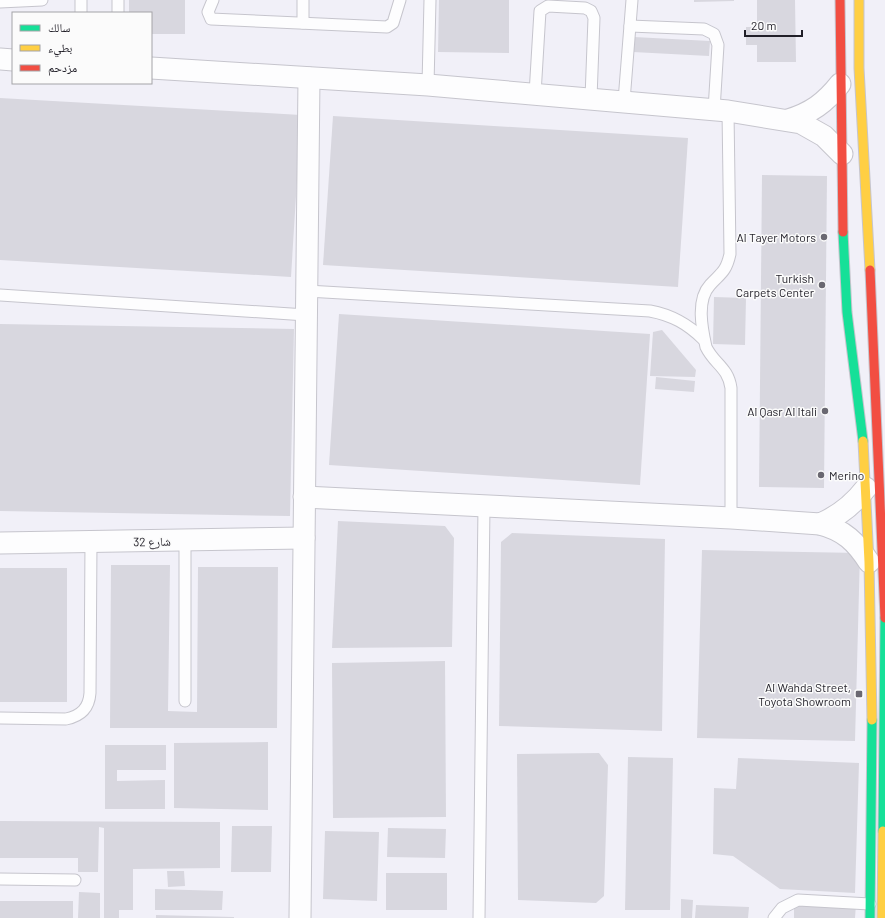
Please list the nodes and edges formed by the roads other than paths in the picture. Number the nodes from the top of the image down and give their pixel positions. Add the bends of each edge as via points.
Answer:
1 (42, 0) edge
2 (81, 0) edge
3 (118, 0) edge
4 (213, 0) edge
5 (303, 0) edge
6 (400, 0) edge
7 (430, 0) edge
8 (632, 0) edge
9 (840, 0) edge
10 (859, 0) edge
11 (0, 2) edge
12 (81, 12) edge
13 (118, 12) edge
14 (303, 23) junction
15 (630, 26) junction
16 (0, 59) edge
17 (12, 60) edge
18 (152, 68) edge
19 (309, 78) junction
20 (840, 84) junction
21 (428, 85) junction
22 (535, 94) junction
23 (591, 98) junction
24 (624, 101) junction
25 (721, 110) junction
26 (788, 120) junction
27 (842, 154) junction
28 (307, 291) junction
29 (0, 295) edge
30 (306, 315) junction
31 (704, 340) junction
32 (866, 488) junction
33 (304, 497) junction
34 (484, 506) junction
35 (730, 518) junction
36 (820, 524) junction
37 (304, 538) junction
38 (185, 540) junction
39 (91, 542) junction
40 (0, 543) edge
41 (869, 562) junction
42 (185, 701) dead end
43 (0, 718) edge
44 (0, 879) edge
45 (75, 880) dead end
46 (870, 904) junction
47 (300, 918) edge
48 (479, 918) edge
49 (774, 918) edge
50 (870, 918) edge
51 (882, 918) edge

1 - 11 lane
2 - 12 lane
3 - 13 lane
4 - 14 lane via 208,15 211,19
5 - 14 lane
6 - 14 lane via 390,26
7 - 21 lane
8 - 15 lane
9 - 20 main road
10 - 51 main road via 859,68 874,343 884,610
15 - 24 lane
15 - 25 lane via 704,29 714,34 718,45
16 - 17 street
18 - 19 street
19 - 21 street
19 - 28 street
20 - 26 street via 812,111
20 - 27 main road
21 - 22 street
22 - 23 street
22 - 23 lane via 540,10 548,6 585,8 591,11 594,18
23 - 24 street
24 - 25 street
25 - 26 street
25 - 31 lane via 730,254 724,272 704,294
26 - 27 street via 812,129
27 - 32 main road via 844,270
28 - 30 street
28 - 31 lane via 650,311 686,323
29 - 30 lane
30 - 33 street
31 - 35 lane via 709,353 728,374 732,388
32 - 36 street via 841,514
32 - 41 main road
33 - 34 street
33 - 37 street
34 - 35 street
34 - 48 lane
35 - 36 street
36 - 41 street via 832,527 854,541
37 - 38 street, شارع 32
37 - 47 street
38 - 39 street, شارع 32
38 - 42 lane
39 - 40 street, شارع 32
39 - 43 lane via 90,693 86,708 74,718 66,719
41 - 46 main road via 872,695
44 - 45 lane
46 - 49 lane via 798,900 782,908
46 - 50 main road

